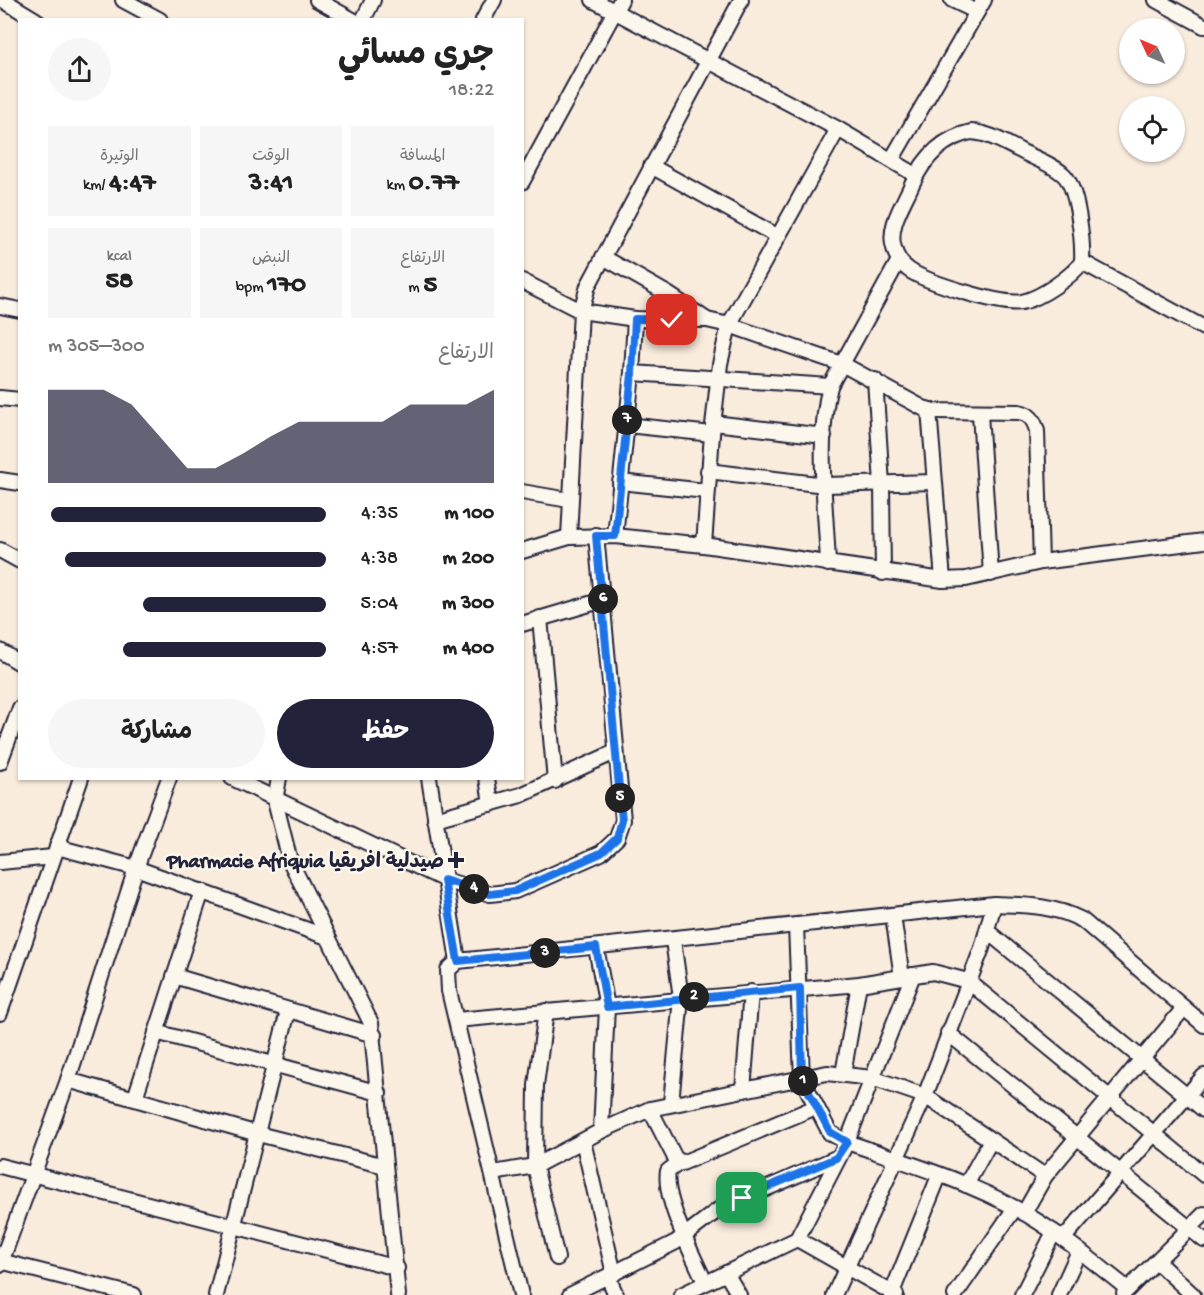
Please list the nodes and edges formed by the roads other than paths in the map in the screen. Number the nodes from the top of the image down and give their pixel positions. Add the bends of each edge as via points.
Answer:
1 (3, 0) edge
2 (123, 0) edge
3 (317, 0) edge
4 (373, 0) edge
5 (494, 0) edge
6 (593, 0) edge
7 (741, 0) edge
8 (952, 0) edge
9 (984, 0) edge
10 (1156, 0) edge
11 (618, 6) edge
12 (976, 12) junction
13 (33, 18) edge
14 (156, 18) edge
15 (349, 18) edge
16 (364, 18) edge
17 (484, 18) edge
18 (1204, 26) edge
19 (708, 62) junction
20 (838, 129) junction
21 (892, 159) junction
22 (651, 166) junction
23 (916, 175) junction
24 (524, 178) edge
25 (777, 236) junction
26 (603, 257) junction
27 (899, 260) junction
28 (1082, 262) junction
29 (524, 281) edge
30 (0, 306) edge
31 (18, 309) edge
32 (581, 311) junction
33 (635, 319) junction
34 (707, 320) junction
35 (729, 325) junction
36 (1204, 328) edge
37 (842, 364) junction
38 (632, 374) junction
39 (718, 380) junction
40 (875, 380) junction
41 (830, 386) junction
42 (0, 398) edge
43 (18, 400) edge
44 (929, 410) junction
45 (980, 414) junction
46 (627, 425) junction
47 (713, 429) junction
48 (824, 436) junction
49 (708, 471) junction
50 (0, 480) edge
51 (620, 482) junction
52 (934, 482) junction
53 (18, 483) edge
54 (882, 484) junction
55 (825, 485) junction
56 (706, 491) junction
57 (524, 492) edge
58 (569, 500) junction
59 (596, 536) junction
60 (615, 536) junction
61 (569, 537) junction
62 (1204, 541) edge
63 (704, 545) junction
64 (0, 550) edge
65 (524, 550) edge
66 (18, 560) edge
67 (1041, 562) junction
68 (828, 564) junction
69 (883, 573) junction
70 (990, 573) junction
71 (943, 580) junction
72 (603, 600) junction
73 (540, 618) junction
74 (524, 623) edge
75 (0, 651) edge
76 (18, 662) edge
77 (18, 712) edge
78 (4, 740) edge
79 (615, 752) junction
80 (0, 762) edge
81 (80, 780) edge
82 (168, 780) edge
83 (236, 780) edge
84 (279, 780) edge
85 (429, 780) edge
86 (487, 780) edge
87 (555, 781) junction
88 (275, 801) junction
89 (491, 804) junction
90 (435, 819) junction
91 (55, 852) junction
92 (0, 862) edge
93 (136, 868) junction
94 (444, 880) junction
95 (202, 891) junction
96 (994, 904) junction
97 (893, 916) junction
98 (795, 925) junction
99 (987, 931) junction
100 (327, 937) junction
101 (673, 940) junction
102 (596, 947) junction
103 (458, 961) junction
104 (174, 976) junction
105 (908, 976) junction
106 (968, 981) junction
107 (859, 984) junction
108 (800, 988) junction
109 (751, 992) junction
110 (681, 998) junction
111 (607, 1007) junction
112 (1184, 1008) junction
113 (288, 1011) junction
114 (546, 1011) junction
115 (0, 1013) edge
116 (456, 1020) junction
117 (1204, 1025) edge
118 (156, 1032) junction
119 (948, 1033) junction
120 (374, 1035) junction
121 (1143, 1057) junction
122 (276, 1065) junction
123 (843, 1074) junction
124 (1204, 1076) edge
125 (872, 1078) junction
126 (802, 1079) junction
127 (68, 1080) junction
128 (743, 1090) junction
129 (379, 1093) junction
130 (925, 1096) junction
131 (1111, 1096) junction
132 (1188, 1096) junction
133 (135, 1098) junction
134 (671, 1103) junction
135 (816, 1107) junction
136 (650, 1109) junction
137 (1204, 1110) edge
138 (601, 1131) junction
139 (1155, 1132) junction
140 (258, 1134) junction
141 (1077, 1136) junction
142 (991, 1140) junction
143 (583, 1141) junction
144 (847, 1142) junction
145 (836, 1158) junction
146 (897, 1159) junction
147 (679, 1162) junction
148 (0, 1166) edge
149 (385, 1166) junction
150 (535, 1166) junction
151 (1123, 1172) junction
152 (493, 1173) junction
153 (1204, 1174) edge
154 (34, 1175) junction
155 (939, 1176) junction
156 (1045, 1176) junction
157 (966, 1185) junction
158 (1019, 1210) junction
159 (1204, 1214) edge
160 (235, 1226) junction
161 (1190, 1228) junction
162 (684, 1236) junction
163 (1059, 1236) junction
164 (797, 1239) junction
165 (1204, 1240) edge
166 (1079, 1251) junction
167 (557, 1258) dead end
168 (1157, 1262) junction
169 (0, 1263) edge
170 (397, 1268) junction
171 (848, 1268) junction
172 (726, 1273) junction
173 (611, 1276) junction
174 (705, 1282) junction
175 (1125, 1292) edge
176 (893, 1294) edge
177 (134, 1295) edge
178 (216, 1295) edge
179 (398, 1295) edge
180 (522, 1295) edge
181 (570, 1295) edge
182 (616, 1295) edge
183 (681, 1295) edge
184 (739, 1295) edge
185 (834, 1295) edge
186 (955, 1295) edge
187 (1022, 1295) edge
188 (1059, 1295) edge
189 (1193, 1295) edge

1 - 13 street
2 - 14 street
3 - 15 street
4 - 16 street
5 - 17 street
6 - 11 street
7 - 19 street
8 - 12 street
9 - 12 street
10 - 18 street
11 - 19 street
11 - 24 street
12 - 21 street
19 - 20 street
19 - 22 street
20 - 21 street
20 - 25 street
21 - 23 street
22 - 25 street
22 - 26 street
23 - 27 street via 893,228
23 - 28 street via 942,144 971,132 993,137 1055,169 1072,188
25 - 35 street
26 - 32 street
26 - 34 street
27 - 28 street via 928,279 994,301 1023,302 1060,283
27 - 37 street
28 - 36 street
29 - 32 street
30 - 31 street
32 - 33 street
32 - 58 street
33 - 34 street
33 - 38 street
34 - 35 street
35 - 37 street
35 - 39 street
37 - 40 street
37 - 41 street
38 - 39 street
38 - 46 street
39 - 41 street
39 - 47 street
40 - 44 street
40 - 54 street
41 - 48 street
42 - 43 street
44 - 45 street
44 - 52 street
45 - 67 street via 1019,412 1029,415 1035,423
45 - 70 street
46 - 47 street
46 - 51 street
47 - 48 street
47 - 49 street
48 - 55 street
49 - 55 street
49 - 56 street
50 - 53 street
51 - 56 street
51 - 60 street
52 - 54 street
52 - 71 street
54 - 55 street
54 - 69 street
55 - 68 street
56 - 63 street
57 - 58 street
58 - 61 street
59 - 60 street
59 - 61 street
59 - 72 street
60 - 63 street
61 - 65 street
62 - 67 street
63 - 68 street
64 - 66 street
67 - 70 street
68 - 69 street
69 - 71 street
70 - 71 street
72 - 73 street
72 - 79 street
73 - 74 street
73 - 87 street
75 - 76 street
77 - 78 street
78 - 80 street
79 - 87 street
79 - 94 street via 621,830 601,853 515,891 490,894
81 - 91 street
82 - 93 street
83 - 88 street
84 - 88 street
85 - 90 street
86 - 89 street
87 - 89 street
88 - 94 street
88 - 100 street via 292,867
89 - 90 street
90 - 94 street
91 - 92 street
91 - 93 street
91 - 115 street
93 - 95 street
93 - 127 street
94 - 103 street
95 - 100 street
95 - 104 street
96 - 97 street
96 - 99 street
96 - 112 street via 1046,906 1082,920
97 - 98 street
97 - 105 street
98 - 101 street
98 - 108 street
99 - 106 street
99 - 121 street
100 - 120 street via 366,1009
101 - 102 street
101 - 110 street
102 - 103 street
102 - 111 street
103 - 116 street via 450,967 447,981
104 - 113 street
104 - 118 street
105 - 106 street via 943,973
105 - 107 street
105 - 125 street
106 - 119 street
106 - 131 street
107 - 108 street
107 - 123 street
108 - 109 street
108 - 126 street
109 - 110 street
109 - 128 street
110 - 111 street
110 - 134 street
111 - 114 street
111 - 138 street
112 - 117 street
112 - 121 street
113 - 120 street
113 - 122 street
114 - 116 street
114 - 150 street via 536,1085
116 - 152 street
118 - 122 street
118 - 133 street
119 - 130 street
119 - 141 street
120 - 129 street
121 - 131 street
121 - 132 street
122 - 129 street
122 - 140 street
123 - 125 street
123 - 126 street
124 - 132 street
125 - 130 street
125 - 144 street
126 - 128 street
126 - 135 street
127 - 133 street
127 - 154 street
128 - 134 street
129 - 149 street
130 - 142 street
130 - 146 street
131 - 139 street
131 - 141 street
132 - 137 street
132 - 139 street
133 - 140 street
134 - 136 street
135 - 144 street via 830,1132
135 - 147 street
136 - 138 street
136 - 147 street
138 - 143 street
139 - 151 street
139 - 153 street
140 - 149 street
140 - 160 street
141 - 151 street
141 - 156 street
142 - 156 street
142 - 157 street
143 - 150 street
143 - 173 street
144 - 145 street
144 - 146 street
145 - 162 street via 718,1210
145 - 164 street
146 - 155 street
146 - 171 street
147 - 162 street via 668,1171 667,1186
148 - 154 street
149 - 170 street
150 - 152 street
150 - 167 street
151 - 161 street
151 - 163 street
152 - 180 street
154 - 160 street
154 - 169 street
155 - 157 street
155 - 176 street
156 - 158 street
157 - 158 street
158 - 163 street
158 - 186 street
159 - 161 street
160 - 170 street
160 - 178 street
161 - 165 street
161 - 168 street
162 - 173 street
162 - 174 street
163 - 166 street
163 - 187 street
164 - 171 street
164 - 172 street
166 - 175 street
166 - 188 street
168 - 175 street
168 - 189 street
169 - 177 street
170 - 179 street
171 - 176 street
171 - 185 street
172 - 174 street
172 - 184 street
173 - 181 street
173 - 182 street
174 - 183 street

